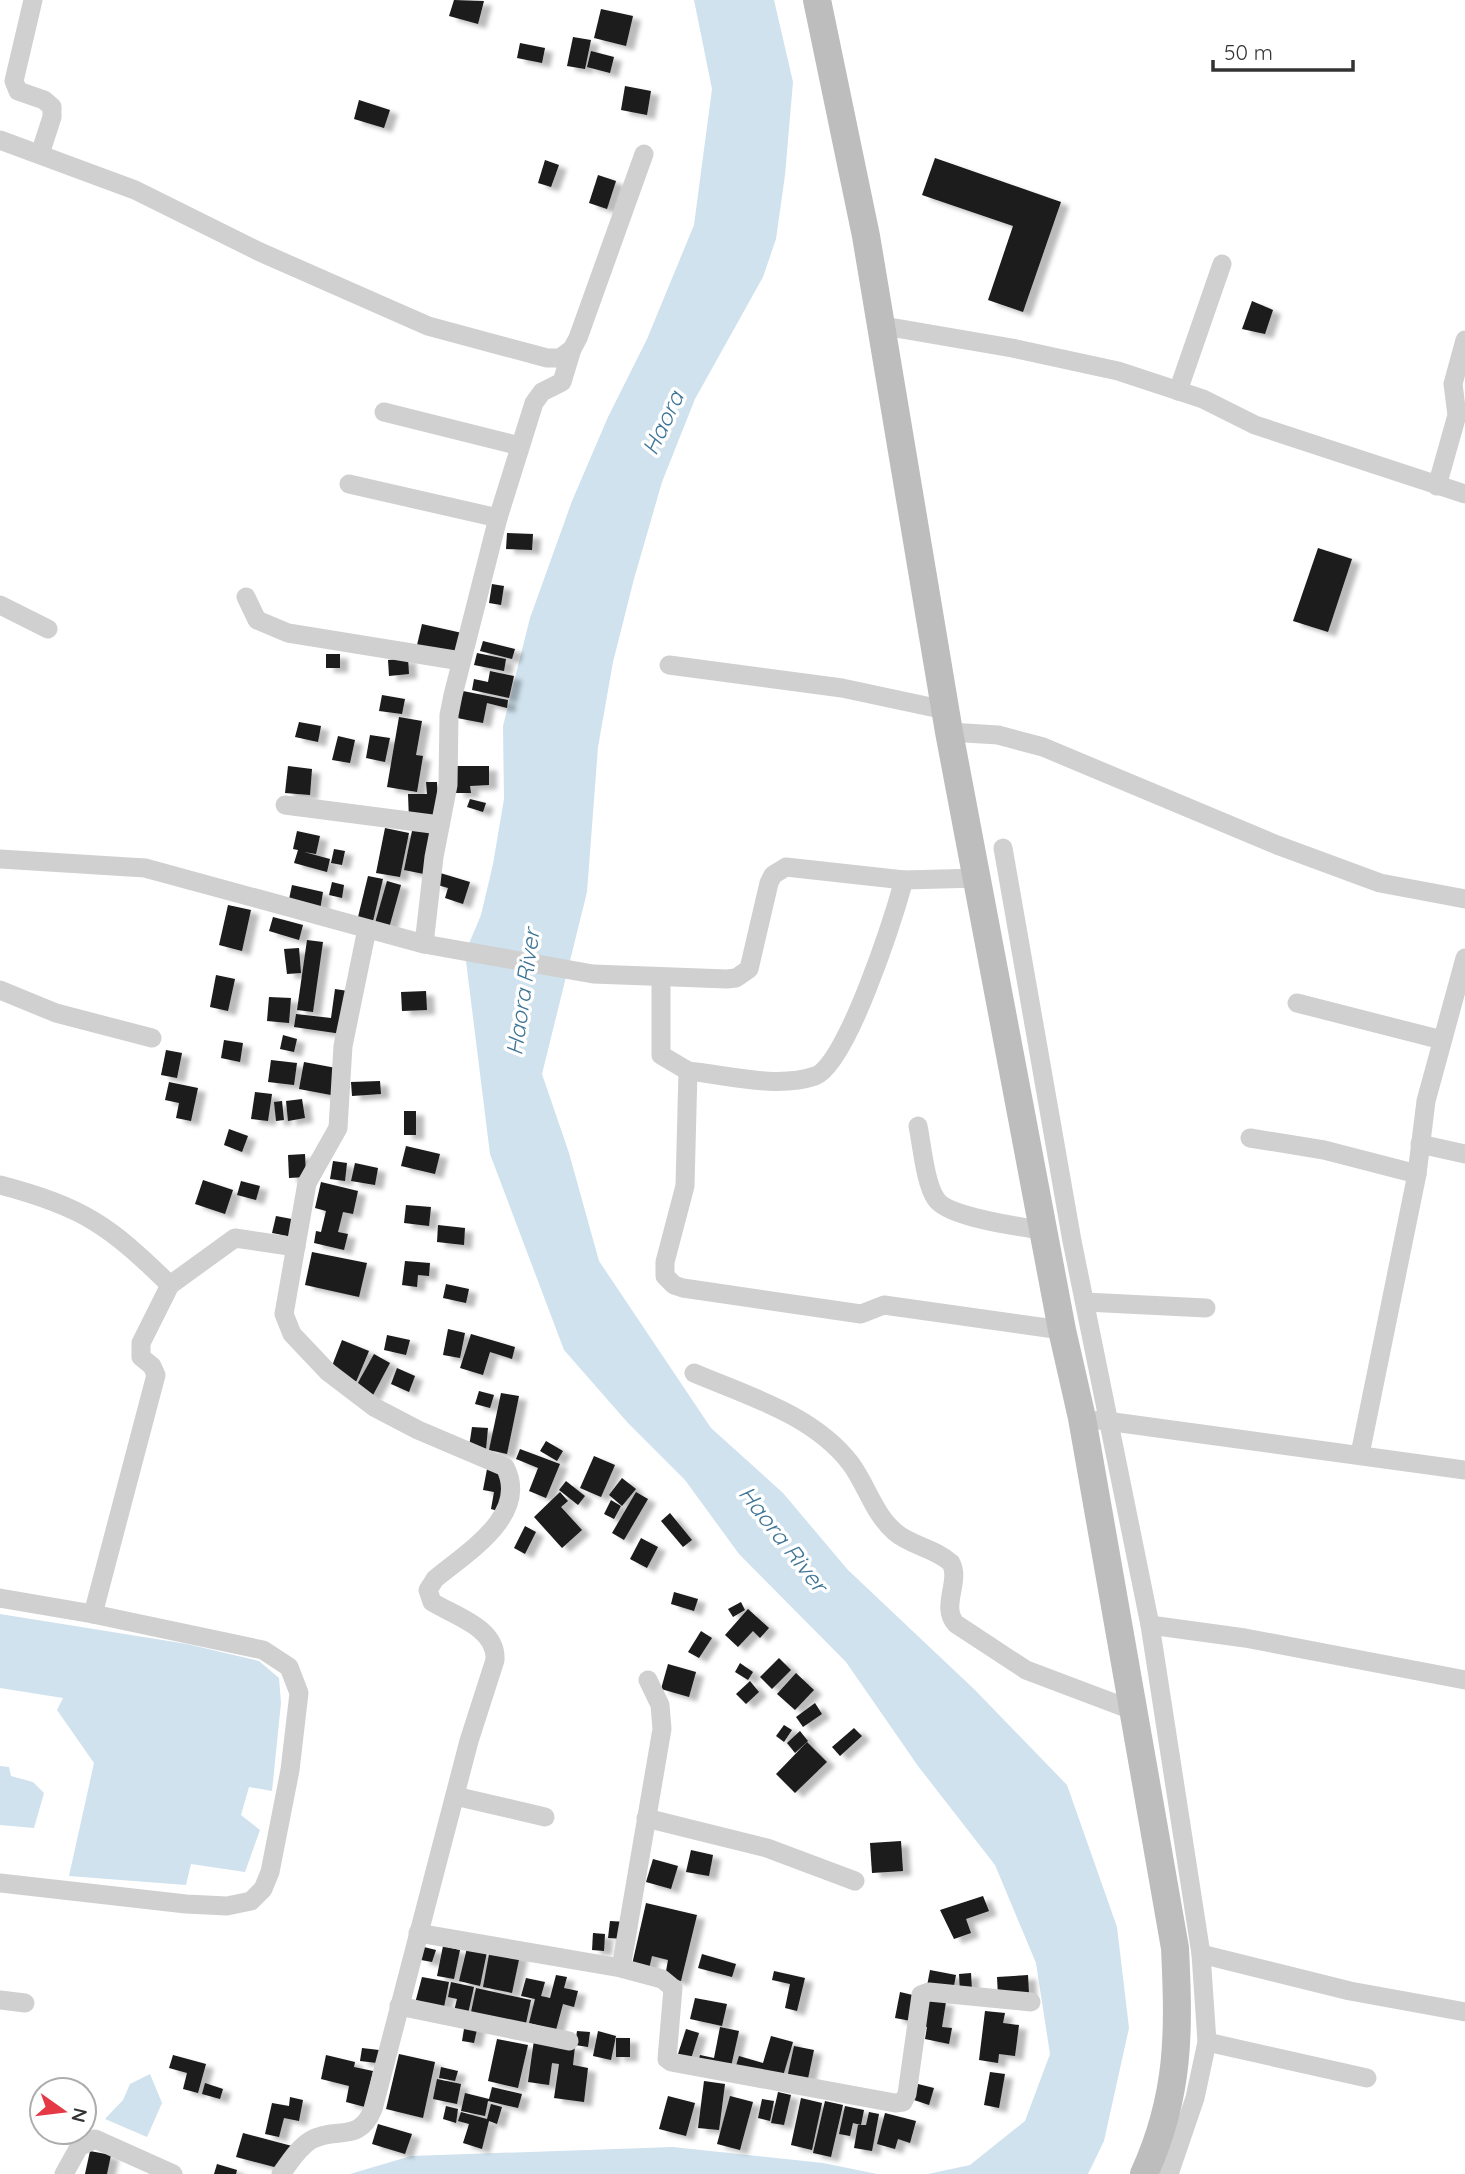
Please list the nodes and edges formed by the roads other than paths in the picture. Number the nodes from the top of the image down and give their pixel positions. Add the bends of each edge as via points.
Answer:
1 (33, 0) edge
2 (817, 0) edge
3 (0, 140) edge
4 (40, 154) junction
5 (644, 154) dead end
6 (1222, 264) dead end
7 (878, 325) junction
8 (1465, 340) edge
9 (572, 349) junction
10 (1178, 391) junction
11 (384, 412) dead end
12 (520, 446) junction
13 (349, 484) dead end
14 (1437, 486) junction
15 (1465, 495) edge
16 (498, 518) junction
17 (246, 597) dead end
18 (0, 605) edge
19 (48, 629) dead end
20 (461, 661) junction
21 (669, 665) dead end
22 (947, 721) junction
23 (285, 805) dead end
24 (440, 825) junction
25 (1003, 848) dead end
26 (0, 859) edge
27 (979, 878) junction
28 (904, 880) junction
29 (1464, 895) edge
30 (367, 929) junction
31 (424, 944) junction
32 (1465, 958) edge
33 (661, 978) junction
34 (0, 990) edge
35 (1297, 1003) dead end
36 (152, 1038) dead end
37 (1442, 1040) junction
38 (688, 1071) junction
39 (918, 1126) dead end
40 (1250, 1138) dead end
41 (1420, 1144) junction
42 (1465, 1154) edge
43 (1417, 1174) junction
44 (0, 1185) edge
45 (1044, 1231) junction
46 (296, 1247) junction
47 (170, 1285) junction
48 (1085, 1302) junction
49 (1206, 1308) dead end
50 (1062, 1330) junction
51 (694, 1373) dead end
52 (1082, 1418) junction
53 (1110, 1422) junction
54 (1360, 1454) junction
55 (1465, 1470) edge
56 (0, 1598) edge
57 (93, 1614) junction
58 (1150, 1625) junction
59 (648, 1680) dead end
60 (1465, 1680) edge
61 (1132, 1710) junction
62 (455, 1796) junction
63 (545, 1817) dead end
64 (646, 1818) junction
65 (855, 1881) dead end
66 (0, 1883) edge
67 (418, 1933) junction
68 (1200, 1954) junction
69 (621, 1968) junction
70 (0, 2000) edge
71 (1031, 2002) dead end
72 (25, 2003) dead end
73 (398, 2006) junction
74 (1465, 2012) edge
75 (569, 2041) dead end
76 (1207, 2042) junction
77 (1367, 2078) dead end
78 (64, 2174) edge
79 (173, 2174) edge
80 (281, 2174) edge
81 (1144, 2174) edge
82 (1169, 2174) edge

1 - 4 street via 14,82 18,91 52,107
2 - 7 main road via 866,236
3 - 4 street
4 - 9 street via 155,199 428,326 547,358 560,358
5 - 9 street
6 - 10 street
7 - 10 street via 1081,362
7 - 22 main road
8 - 14 street via 1453,384 1457,415
9 - 12 street via 562,382 534,403
10 - 14 street via 1255,425
11 - 12 street
12 - 16 street
13 - 16 street
14 - 15 street
16 - 20 street
17 - 20 street via 257,620 289,633
18 - 19 street
20 - 24 street via 449,715 448,785
21 - 22 street via 842,688
22 - 27 main road
22 - 29 street via 1043,747 1380,883
23 - 24 street
24 - 31 street
25 - 48 street
26 - 30 street via 145,868
27 - 28 street
27 - 45 main road
28 - 33 street via 797,866 779,870 769,883 749,969 727,979
28 - 38 street via 849,1033 830,1067 818,1076 798,1080
30 - 31 street
30 - 46 street via 343,1046 338,1128 307,1183
31 - 33 street via 593,974
32 - 37 street
33 - 38 street via 661,1055
34 - 36 street via 56,1013
35 - 37 street
37 - 41 street
38 - 50 street via 686,1178 665,1262 668,1281 682,1287 861,1314 884,1305
39 - 45 street via 933,1193 940,1204
40 - 43 street via 1324,1150
41 - 42 street
41 - 43 street
43 - 54 street
44 - 47 street via 50,1198 103,1224
45 - 50 main road
46 - 47 street via 235,1238
46 - 62 street via 284,1314 292,1334 328,1372 374,1407 496,1462 510,1476 511,1490 499,1522 428,1590 432,1602 491,1637 496,1650
47 - 57 street via 141,1343 141,1357 155,1370 154,1384
48 - 49 street
48 - 53 street
50 - 52 main road
51 - 61 street via 796,1418 832,1445 851,1464 882,1519 895,1532 951,1563 950,1613 956,1624 1026,1670
52 - 53 street
52 - 61 main road
53 - 54 street
53 - 58 street
54 - 55 street
56 - 57 street
57 - 66 street via 263,1650 289,1667 299,1693 297,1721 270,1872 251,1901 228,1906
58 - 60 street via 1245,1638
58 - 68 street
59 - 64 street via 662,1715
61 - 81 main road via 1175,1948 1179,2027 1168,2109
62 - 63 street
62 - 67 street
64 - 65 street via 767,1848
64 - 69 street
67 - 69 street
67 - 73 street
68 - 74 street via 1350,1991
68 - 76 street
69 - 71 street via 662,1979 673,1988 666,2047 671,2062 895,2104 906,2098 921,1995 929,1992
70 - 72 street
73 - 75 street
73 - 80 street via 367,2122 352,2133 309,2141
76 - 77 street
76 - 82 street via 1195,2098
78 - 79 street via 79,2147 95,2139

